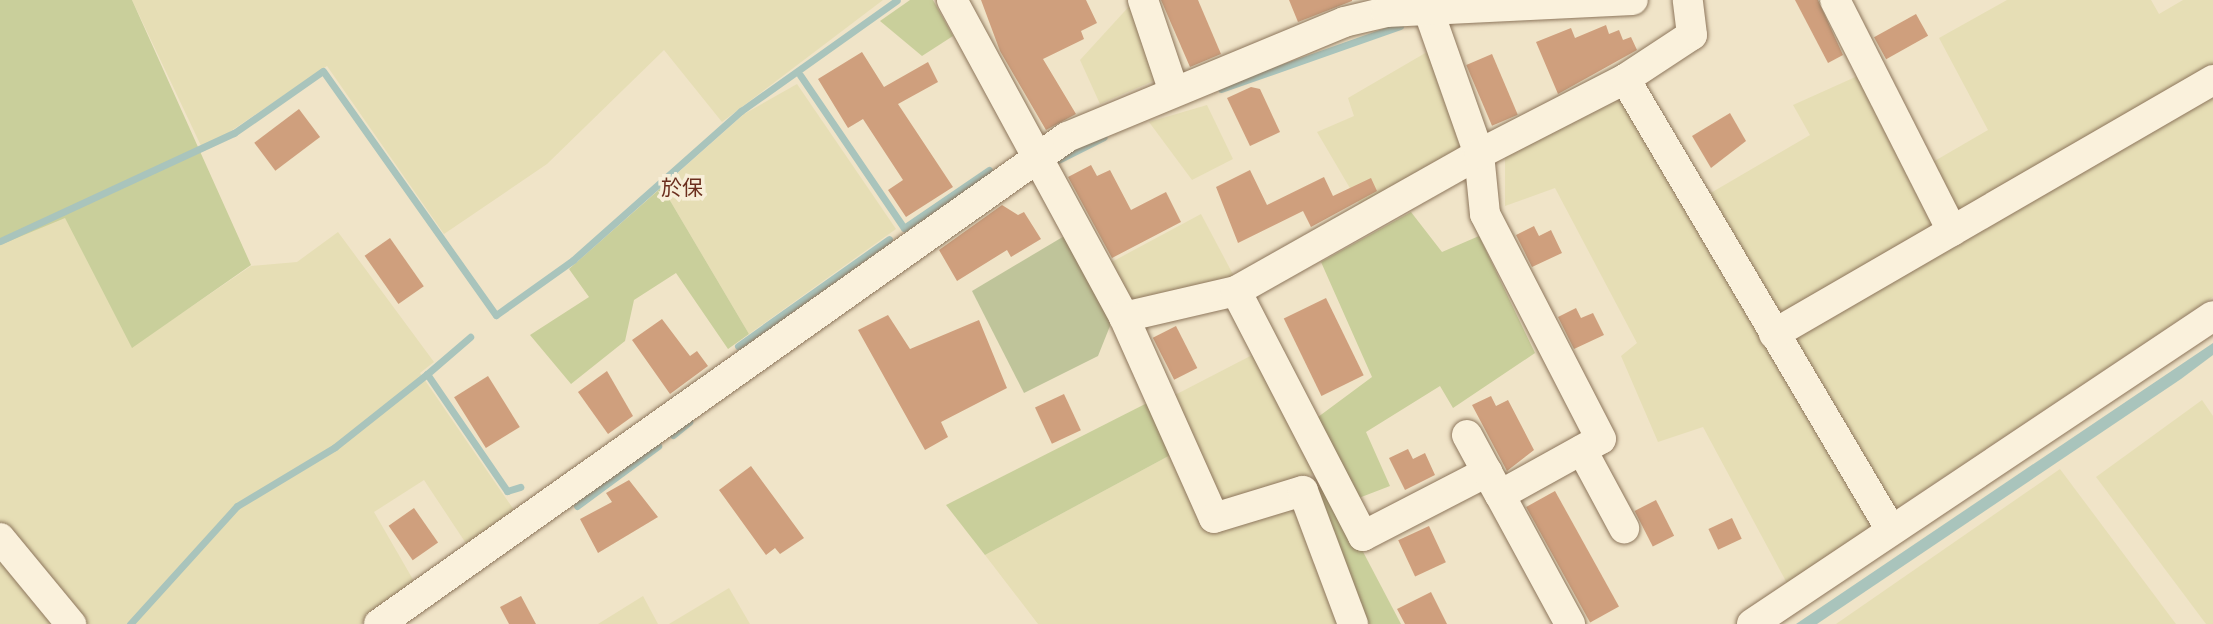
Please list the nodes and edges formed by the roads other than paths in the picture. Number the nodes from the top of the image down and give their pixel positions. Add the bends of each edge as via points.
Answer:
1 (952, 0) edge
2 (1143, 0) edge
3 (1633, 0) edge
4 (1688, 0) edge
5 (1835, 0) edge
6 (1427, 6) junction
7 (1625, 79) junction
8 (2213, 80) edge
9 (1173, 89) junction
10 (1038, 154) junction
11 (1479, 154) junction
12 (1952, 231) junction
13 (1237, 291) junction
14 (2213, 316) edge
15 (1124, 317) junction
16 (1774, 334) junction
17 (1467, 436) dead end
18 (1582, 450) junction
19 (1494, 484) junction
20 (1624, 528) dead end
21 (1891, 530) junction
22 (0, 538) edge
23 (386, 622) edge
24 (71, 624) edge
25 (1353, 624) edge
26 (1570, 624) edge
27 (1752, 624) edge

1 - 10 street
2 - 9 street
3 - 6 street
4 - 7 street via 1692,35
5 - 12 street
6 - 9 street via 1344,22
6 - 11 street
7 - 11 street
7 - 16 street
8 - 12 street
9 - 10 street
10 - 15 street
10 - 23 street
11 - 13 street
11 - 18 street via 1485,214 1601,439
12 - 16 street
13 - 15 street
13 - 19 street via 1363,536
14 - 21 street
15 - 25 street via 1214,518 1303,491
16 - 21 street
17 - 19 street
18 - 19 street
18 - 20 street
19 - 26 street
21 - 27 street
22 - 24 street

